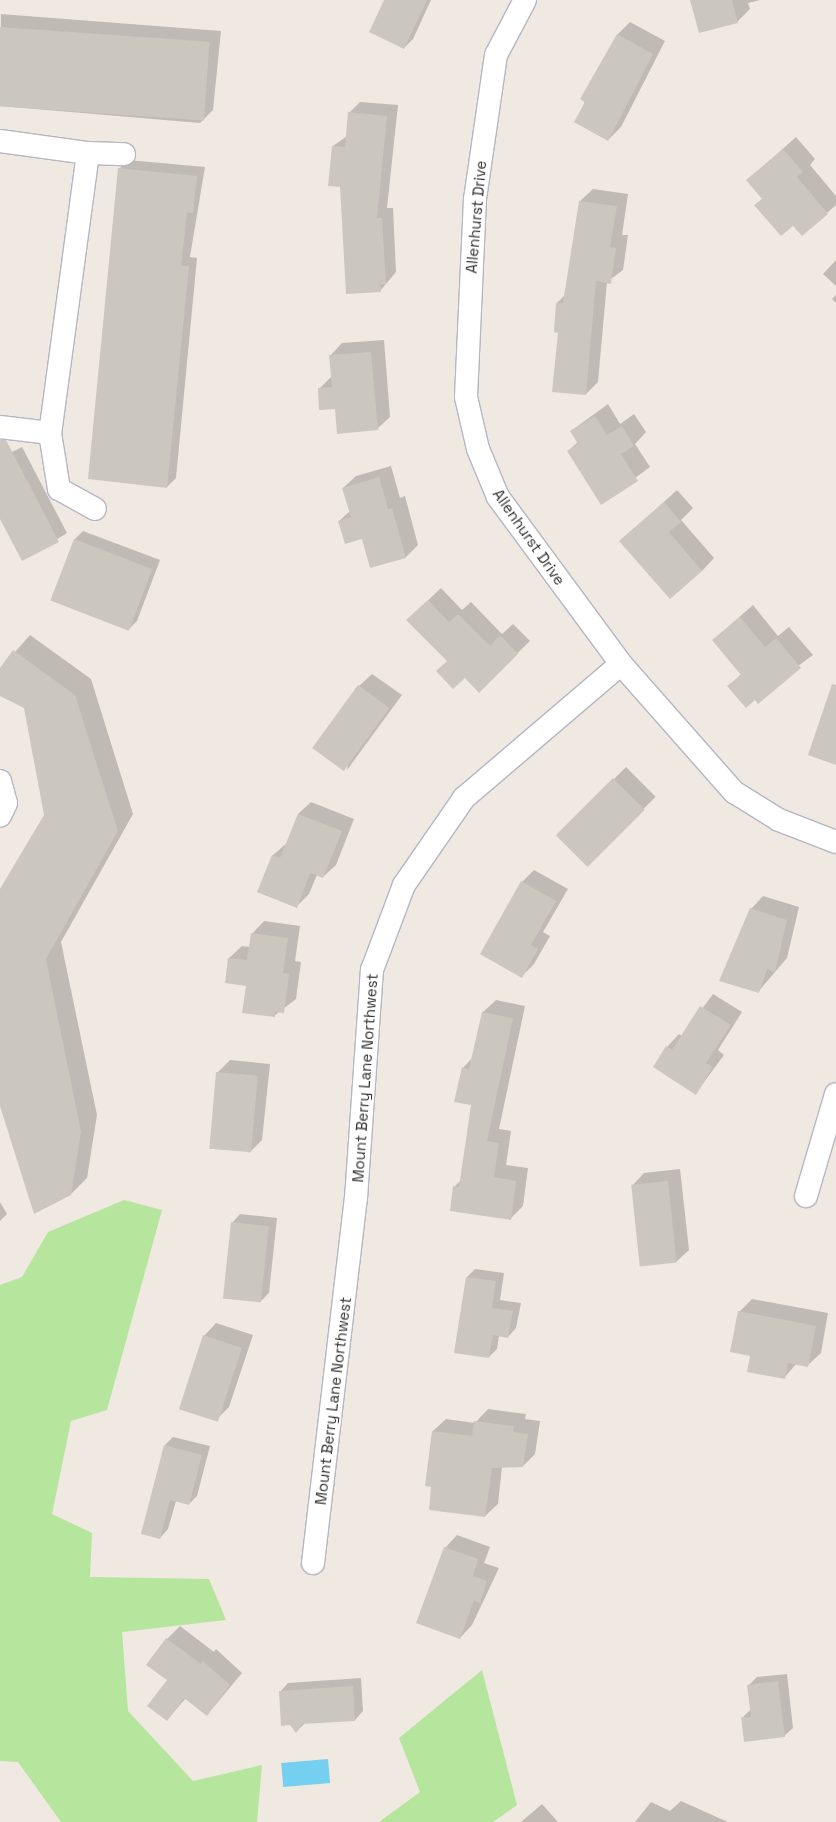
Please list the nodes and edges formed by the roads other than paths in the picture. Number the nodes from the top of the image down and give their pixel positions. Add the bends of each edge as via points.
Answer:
1 (525, 0) edge
2 (0, 141) edge
3 (88, 153) junction
4 (124, 154) dead end
5 (0, 427) edge
6 (50, 433) junction
7 (95, 509) dead end
8 (621, 664) junction
9 (0, 781) edge
10 (0, 816) edge
11 (836, 842) edge
12 (836, 1094) edge
13 (806, 1196) dead end
14 (313, 1564) dead end

1 - 8 street, Allenhurst Drive via 496,55 474,199 466,397 478,449 498,497
2 - 3 street
3 - 4 street
3 - 6 street
5 - 6 street
6 - 7 street via 59,489
8 - 11 street, Allenhurst Drive via 734,792 779,820
8 - 14 street, Mount Berry Lane Northwest via 464,798 404,885 372,970 356,1198
9 - 10 street via 6,803
12 - 13 street

